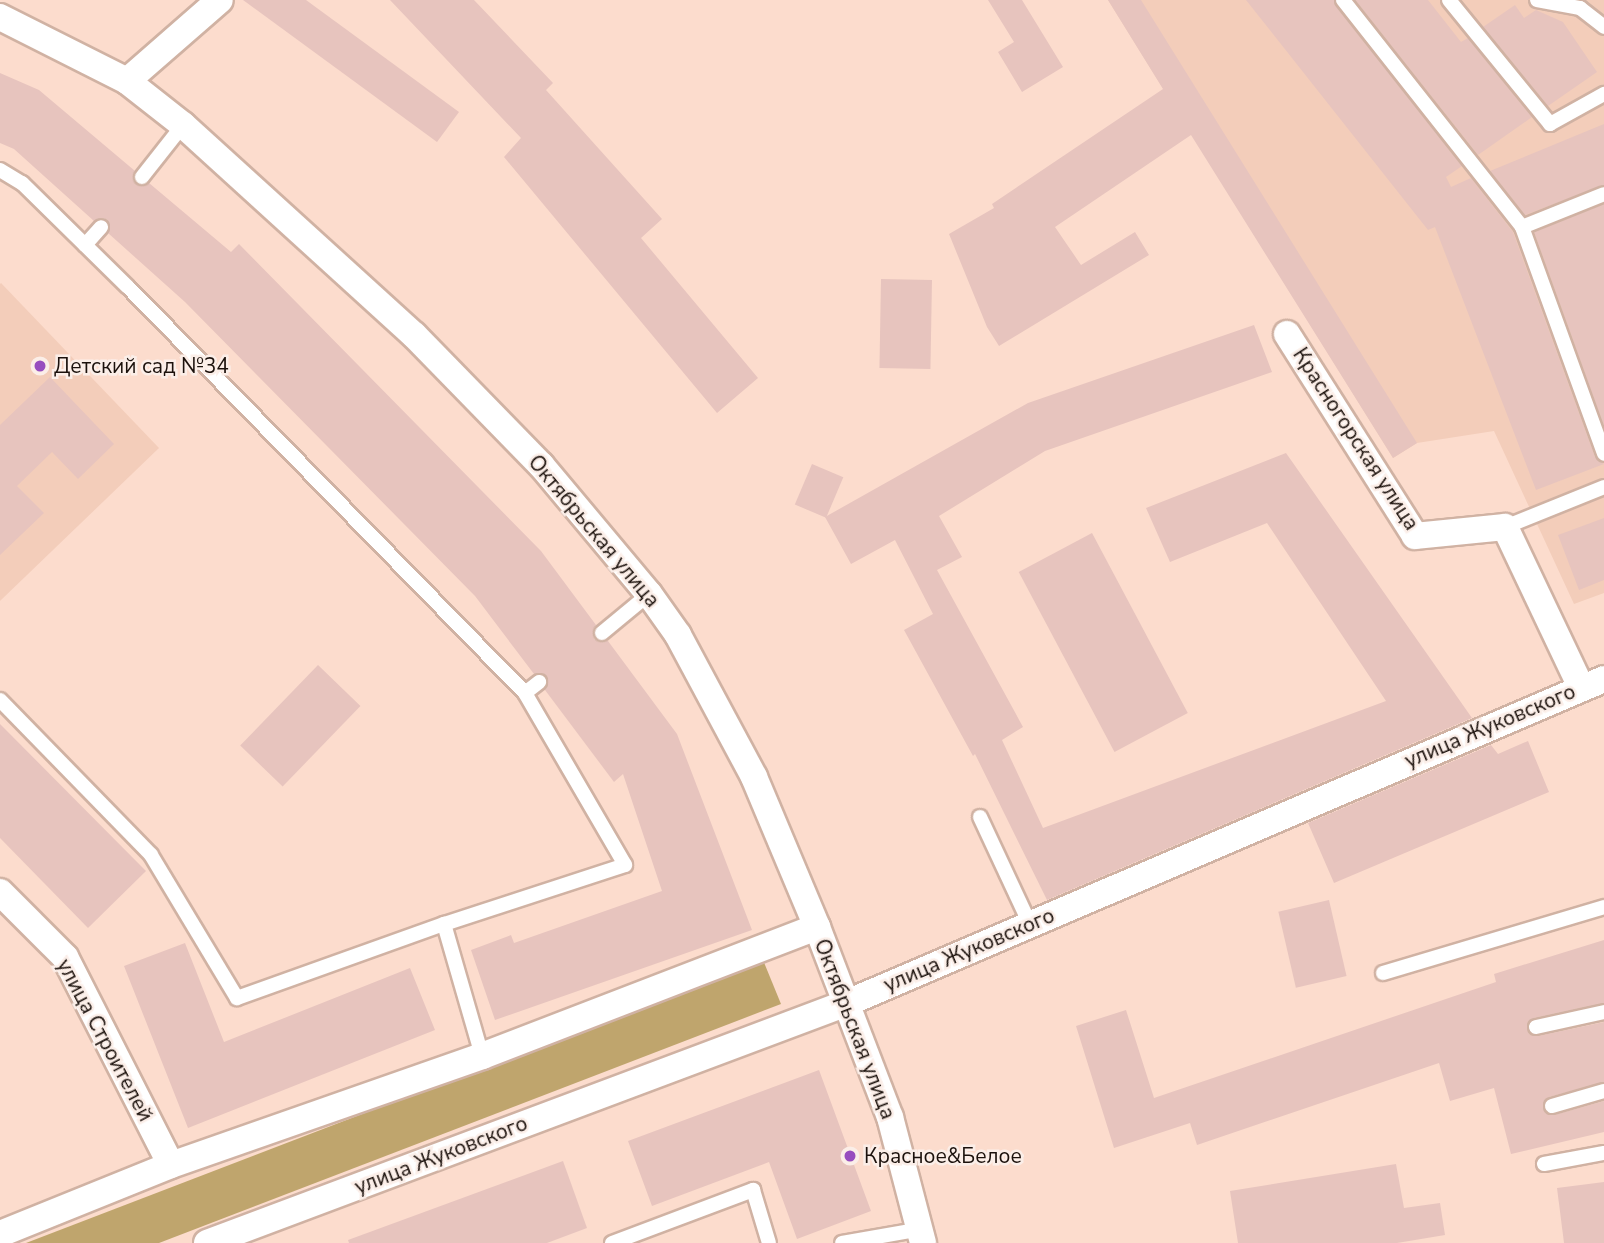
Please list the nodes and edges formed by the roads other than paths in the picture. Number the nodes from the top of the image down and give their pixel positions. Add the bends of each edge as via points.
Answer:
1 (220, 0) edge
2 (1343, 0) edge
3 (1449, 0) edge
4 (1537, 0) edge
5 (1581, 4) edge
6 (0, 17) edge
7 (1604, 27) edge
8 (127, 81) junction
9 (1604, 94) edge
10 (183, 125) junction
11 (0, 170) edge
12 (142, 177) dead end
13 (1604, 194) edge
14 (101, 227) dead end
15 (1522, 227) junction
16 (85, 245) junction
17 (1287, 334) dead end
18 (1604, 454) edge
19 (1604, 487) edge
20 (1505, 527) junction
21 (649, 593) junction
22 (602, 633) dead end
23 (539, 682) dead end
24 (1592, 683) edge
25 (525, 693) junction
26 (0, 700) edge
27 (980, 817) dead end
28 (0, 892) edge
29 (1604, 907) edge
30 (444, 924) junction
31 (1030, 924) junction
32 (817, 927) junction
33 (1384, 973) dead end
34 (847, 1003) junction
35 (1604, 1012) edge
36 (1536, 1027) dead end
37 (482, 1056) junction
38 (1604, 1091) edge
39 (1552, 1106) dead end
40 (1604, 1153) edge
41 (1544, 1164) dead end
42 (171, 1165) junction
43 (0, 1234) edge
44 (922, 1236) edge
45 (207, 1243) edge
46 (612, 1243) edge
47 (769, 1243) edge
48 (842, 1243) edge

1 - 8 street
2 - 15 lane
3 - 9 lane via 1550,124
4 - 5 lane
5 - 7 lane
6 - 8 street, Октябрьская улица
8 - 10 street, Октябрьская улица
10 - 12 lane
10 - 21 street, Октябрьская улица via 414,335 541,465
11 - 16 lane via 22,183
13 - 15 lane
14 - 16 lane
15 - 18 lane
16 - 25 lane
17 - 20 street, Красногорская улица via 1415,536
19 - 20 lane
20 - 24 street
21 - 22 lane
21 - 32 street, Октябрьская улица via 678,635 754,778
23 - 25 lane
24 - 31 street, улица Жуковского
25 - 30 lane via 625,865
26 - 30 lane via 150,855 237,998
27 - 31 lane
28 - 42 street, улица Строителей via 65,957
29 - 33 lane
30 - 37 lane
31 - 34 street, улица Жуковского
32 - 34 street, Октябрьская улица
32 - 37 street
34 - 44 street, Октябрьская улица via 890,1117
34 - 45 street, улица Жуковского
35 - 36 lane
37 - 42 street
38 - 39 lane
40 - 41 lane
42 - 43 street
44 - 48 lane
46 - 47 lane via 753,1190

